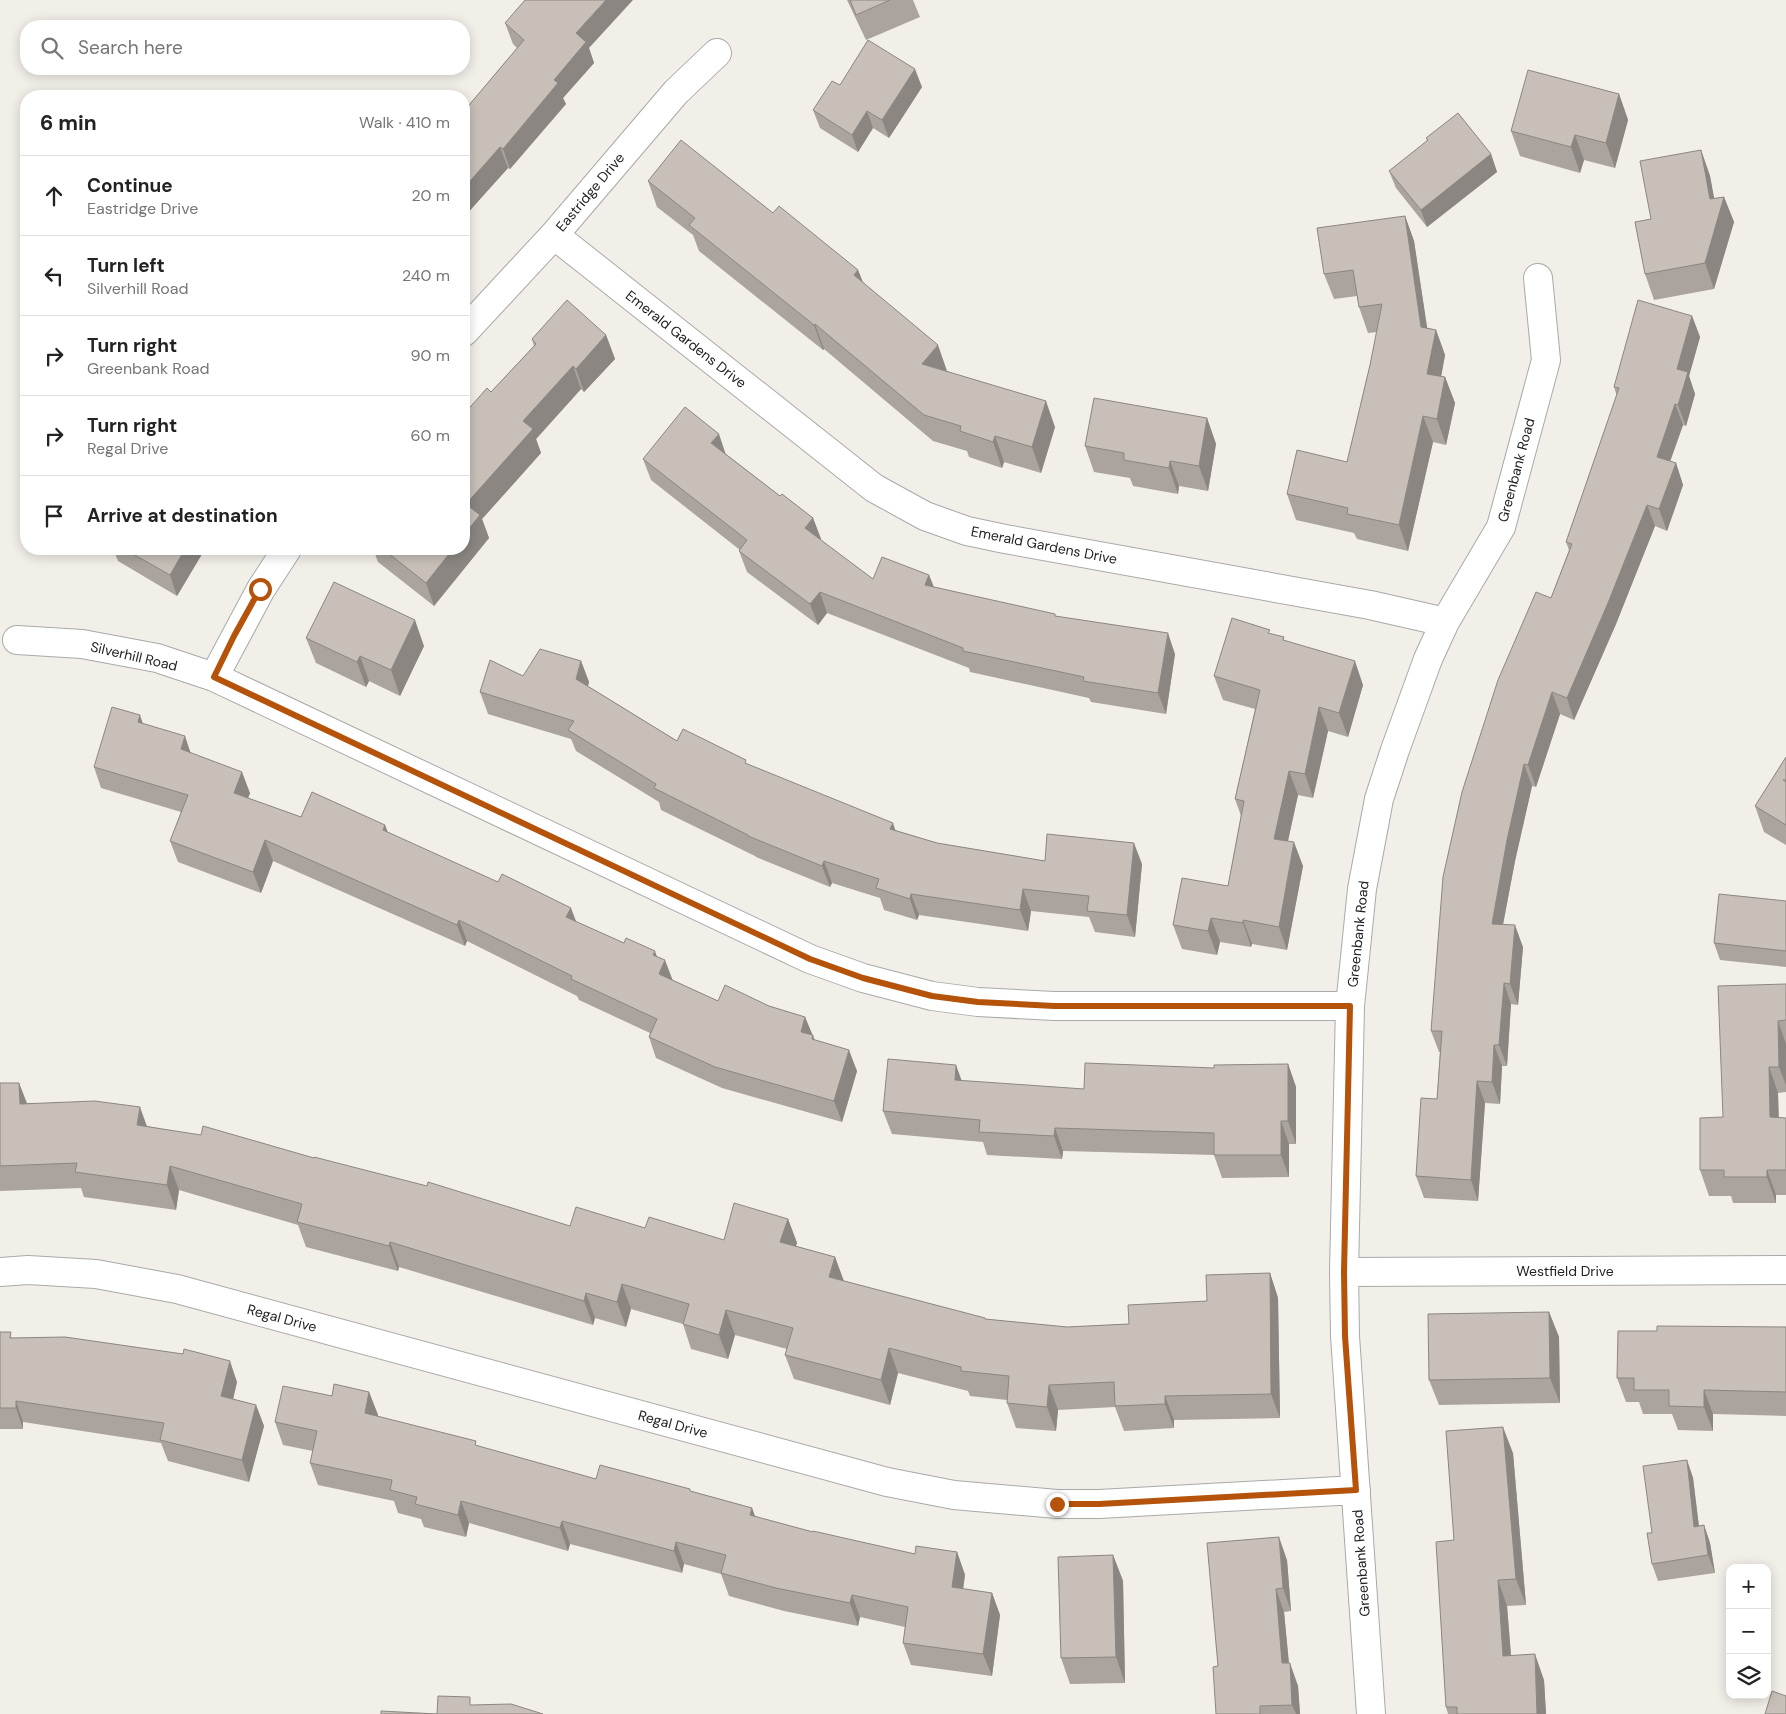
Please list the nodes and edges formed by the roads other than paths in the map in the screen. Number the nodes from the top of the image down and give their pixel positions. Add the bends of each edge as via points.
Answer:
1 (717, 53) dead end
2 (554, 235) junction
3 (1538, 278) dead end
4 (470, 326) edge
5 (283, 555) edge
6 (1445, 622) junction
7 (17, 640) dead end
8 (214, 677) junction
9 (1350, 1006) junction
10 (1786, 1270) edge
11 (0, 1272) edge
12 (1344, 1272) junction
13 (1356, 1490) junction
14 (1371, 1714) edge

1 - 2 street, Eastridge Drive via 676,92
2 - 4 street, Eastridge Drive
2 - 6 street, Emerald Gardens Drive via 874,488 925,516 967,531 1005,539 1370,605
3 - 6 street, Greenbank Road via 1546,360 1501,527
5 - 8 street via 260,589
6 - 9 street, Greenbank Road via 1428,659 1380,799 1362,889
7 - 8 street, Silverhill Road via 82,644 157,658
8 - 9 street, Silverhill Road via 810,959 863,978 932,996 978,1002 1054,1006
9 - 12 street, Greenbank Road
10 - 12 street, Westfield Drive
11 - 13 street, Regal Drive via 28,1270 96,1274 177,1289 887,1482 954,1495 1057,1504 1099,1504
12 - 13 street, Greenbank Road via 1345,1336
13 - 14 street, Greenbank Road

